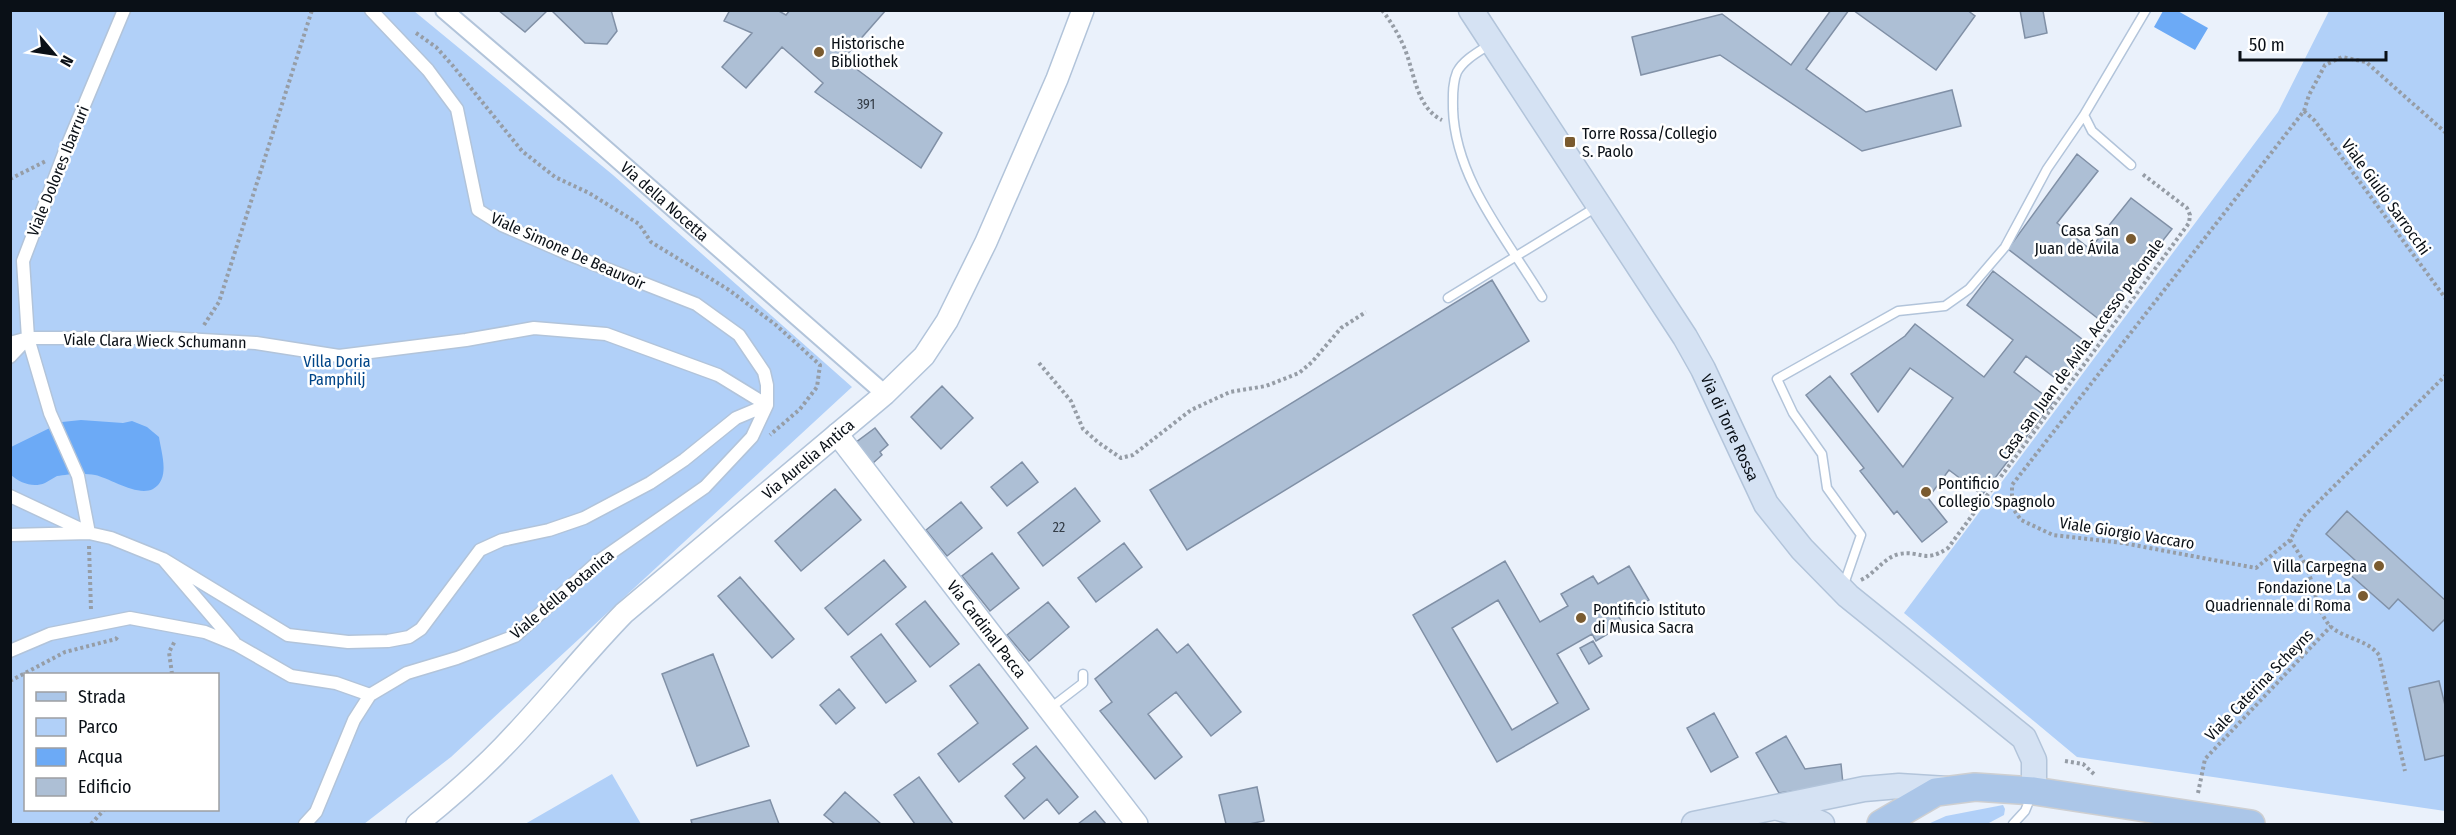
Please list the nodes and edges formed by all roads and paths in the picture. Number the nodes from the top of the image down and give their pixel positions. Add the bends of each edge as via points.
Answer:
1 (124, 10) edge
2 (312, 10) edge
3 (371, 10) edge
4 (444, 10) edge
5 (1083, 10) edge
6 (1382, 10) edge
7 (1472, 10) edge
8 (2146, 10) edge
9 (411, 29) dead end
10 (1493, 43) junction
11 (2304, 111) junction
12 (2084, 115) junction
13 (1454, 125) junction
14 (2445, 132) edge
15 (65, 151) junction
16 (2131, 165) joint
17 (10, 179) edge
18 (1599, 206) junction
19 (1517, 256) junction
20 (1542, 297) dead end
21 (1448, 298) dead end
22 (2445, 299) edge
23 (1366, 312) dead end
24 (28, 338) junction
25 (193, 340) junction
26 (10, 343) edge
27 (10, 357) edge
28 (1039, 363) dead end
29 (2445, 375) edge
30 (885, 394) junction
31 (767, 405) junction
32 (756, 430) joint
33 (837, 435) junction
34 (742, 447) junction
35 (10, 496) edge
36 (89, 533) junction
37 (10, 535) edge
38 (2290, 540) junction
39 (162, 559) junction
40 (1845, 593) junction
41 (130, 618) junction
42 (92, 625) junction
43 (2331, 626) junction
44 (183, 627) junction
45 (237, 645) junction
46 (10, 651) edge
47 (25, 673) edge
48 (172, 673) edge
49 (24, 674) edge
50 (1083, 674) dead end
51 (10, 681) edge
52 (370, 694) junction
53 (1049, 710) junction
54 (2065, 761) dead end
55 (2405, 771) dead end
56 (2094, 774) dead end
57 (2034, 791) junction
58 (1936, 793) junction
59 (1778, 808) junction
60 (103, 811) edge
61 (2201, 820) edge
62 (2245, 824) edge
63 (91, 825) edge
64 (305, 825) edge
65 (417, 825) edge
66 (1137, 825) edge
67 (1694, 825) edge
68 (1822, 825) edge
69 (1881, 825) edge
70 (1900, 825) edge
71 (2013, 825) edge

1 - 15 street, Viale Dolores Ibarruri
2 - 25 path via 219,302
3 - 31 street, Viale Simone De Beauvoir via 428,70 457,109 478,210 502,225 571,255 696,304 739,335 764,372
4 - 30 street, Via della Nocetta
5 - 30 street, Via Aurelia Antica via 1010,188 947,321 924,356
6 - 13 path via 1396,30 1432,115
7 - 10 main road, Via di Torre Rossa
8 - 12 lane
9 - 34 path via 436,47 522,151 555,177 639,224 651,242 729,290 820,365 817,387 800,409 764,440
10 - 13 lane via 1458,72 1453,94
10 - 18 main road, Via di Torre Rossa
11 - 14 path, Viale Giorgio Vaccaro via 2308,95 2325,65 2342,57 2366,62
11 - 22 path, Viale Giulio Sarrocchi
11 - 38 path, Viale Giorgio Vaccaro via 2012,485 2012,507 2021,520 2053,535 2123,543 2256,568
12 - 16 lane via 2092,131
12 - 40 lane via 2047,169 2005,247 1969,288 1945,306 1898,310 1777,379 1793,413 1822,454 1827,488 1861,535
13 - 19 lane via 1459,153 1483,202
15 - 17 path
15 - 24 street, Viale Dolores Ibarruri via 23,261
16 - 40 path, Casa san Juan de Avila. Accesso pedonale via 2187,208 2188,223 1948,548 1936,556 1900,554 1885,559 1872,575
18 - 19 lane
18 - 40 main road, Via di Torre Rossa via 1694,353 1766,504
19 - 20 lane
19 - 21 lane
23 - 28 path via 1341,328 1299,373 1266,386 1230,392 1191,410 1133,455 1121,458 1083,429 1071,401
24 - 25 street, Viale Clara Wieck Schumann
24 - 26 street, Viale Clara Wieck Schumann
24 - 27 street
24 - 36 street, Viale Dolores Ibarruri via 50,412 78,476
25 - 31 street, Viale Clara Wieck Schumann via 256,343 339,356 534,328 606,334 718,375
29 - 38 path, Viale Giorgio Vaccaro via 2303,517
30 - 33 street, Via Aurelia Antica
31 - 32 street, Viale Simone De Beauvoir
31 - 39 street via 736,418 650,483 584,518 502,540 480,550 421,629 409,638 348,642 288,635
32 - 34 street, Viale della Botanica
33 - 53 street, Via Cardinal Pacca
33 - 65 street, Via Aurelia Antica via 624,613 504,747
34 - 52 street, Viale della Botanica via 705,487 599,561 515,636 407,673
35 - 36 street
36 - 37 street
36 - 39 street
36 - 42 path
38 - 43 path via 2307,567 2320,611
39 - 45 street
40 - 57 main road, Via di Torre Rossa via 2024,738 2034,760
41 - 42 street
41 - 44 street
41 - 47 path via 116,639 65,652
42 - 46 street via 50,634
43 - 55 path via 2379,655
43 - 61 path, Viale Caterina Scheyns via 2205,759
44 - 45 street
44 - 48 path via 169,652
45 - 52 street via 291,676 336,683
49 - 51 path
50 - 53 lane via 1083,683
52 - 64 street via 354,720 316,812
53 - 66 street, Via Cardinal Pacca
54 - 56 path via 2083,764
57 - 58 main road via 1975,787
57 - 61 main road
57 - 71 lane
58 - 59 main road via 1882,786
58 - 69 main road
58 - 70 main road via 1908,812
59 - 67 main road
59 - 68 main road
60 - 63 path
61 - 62 main road

